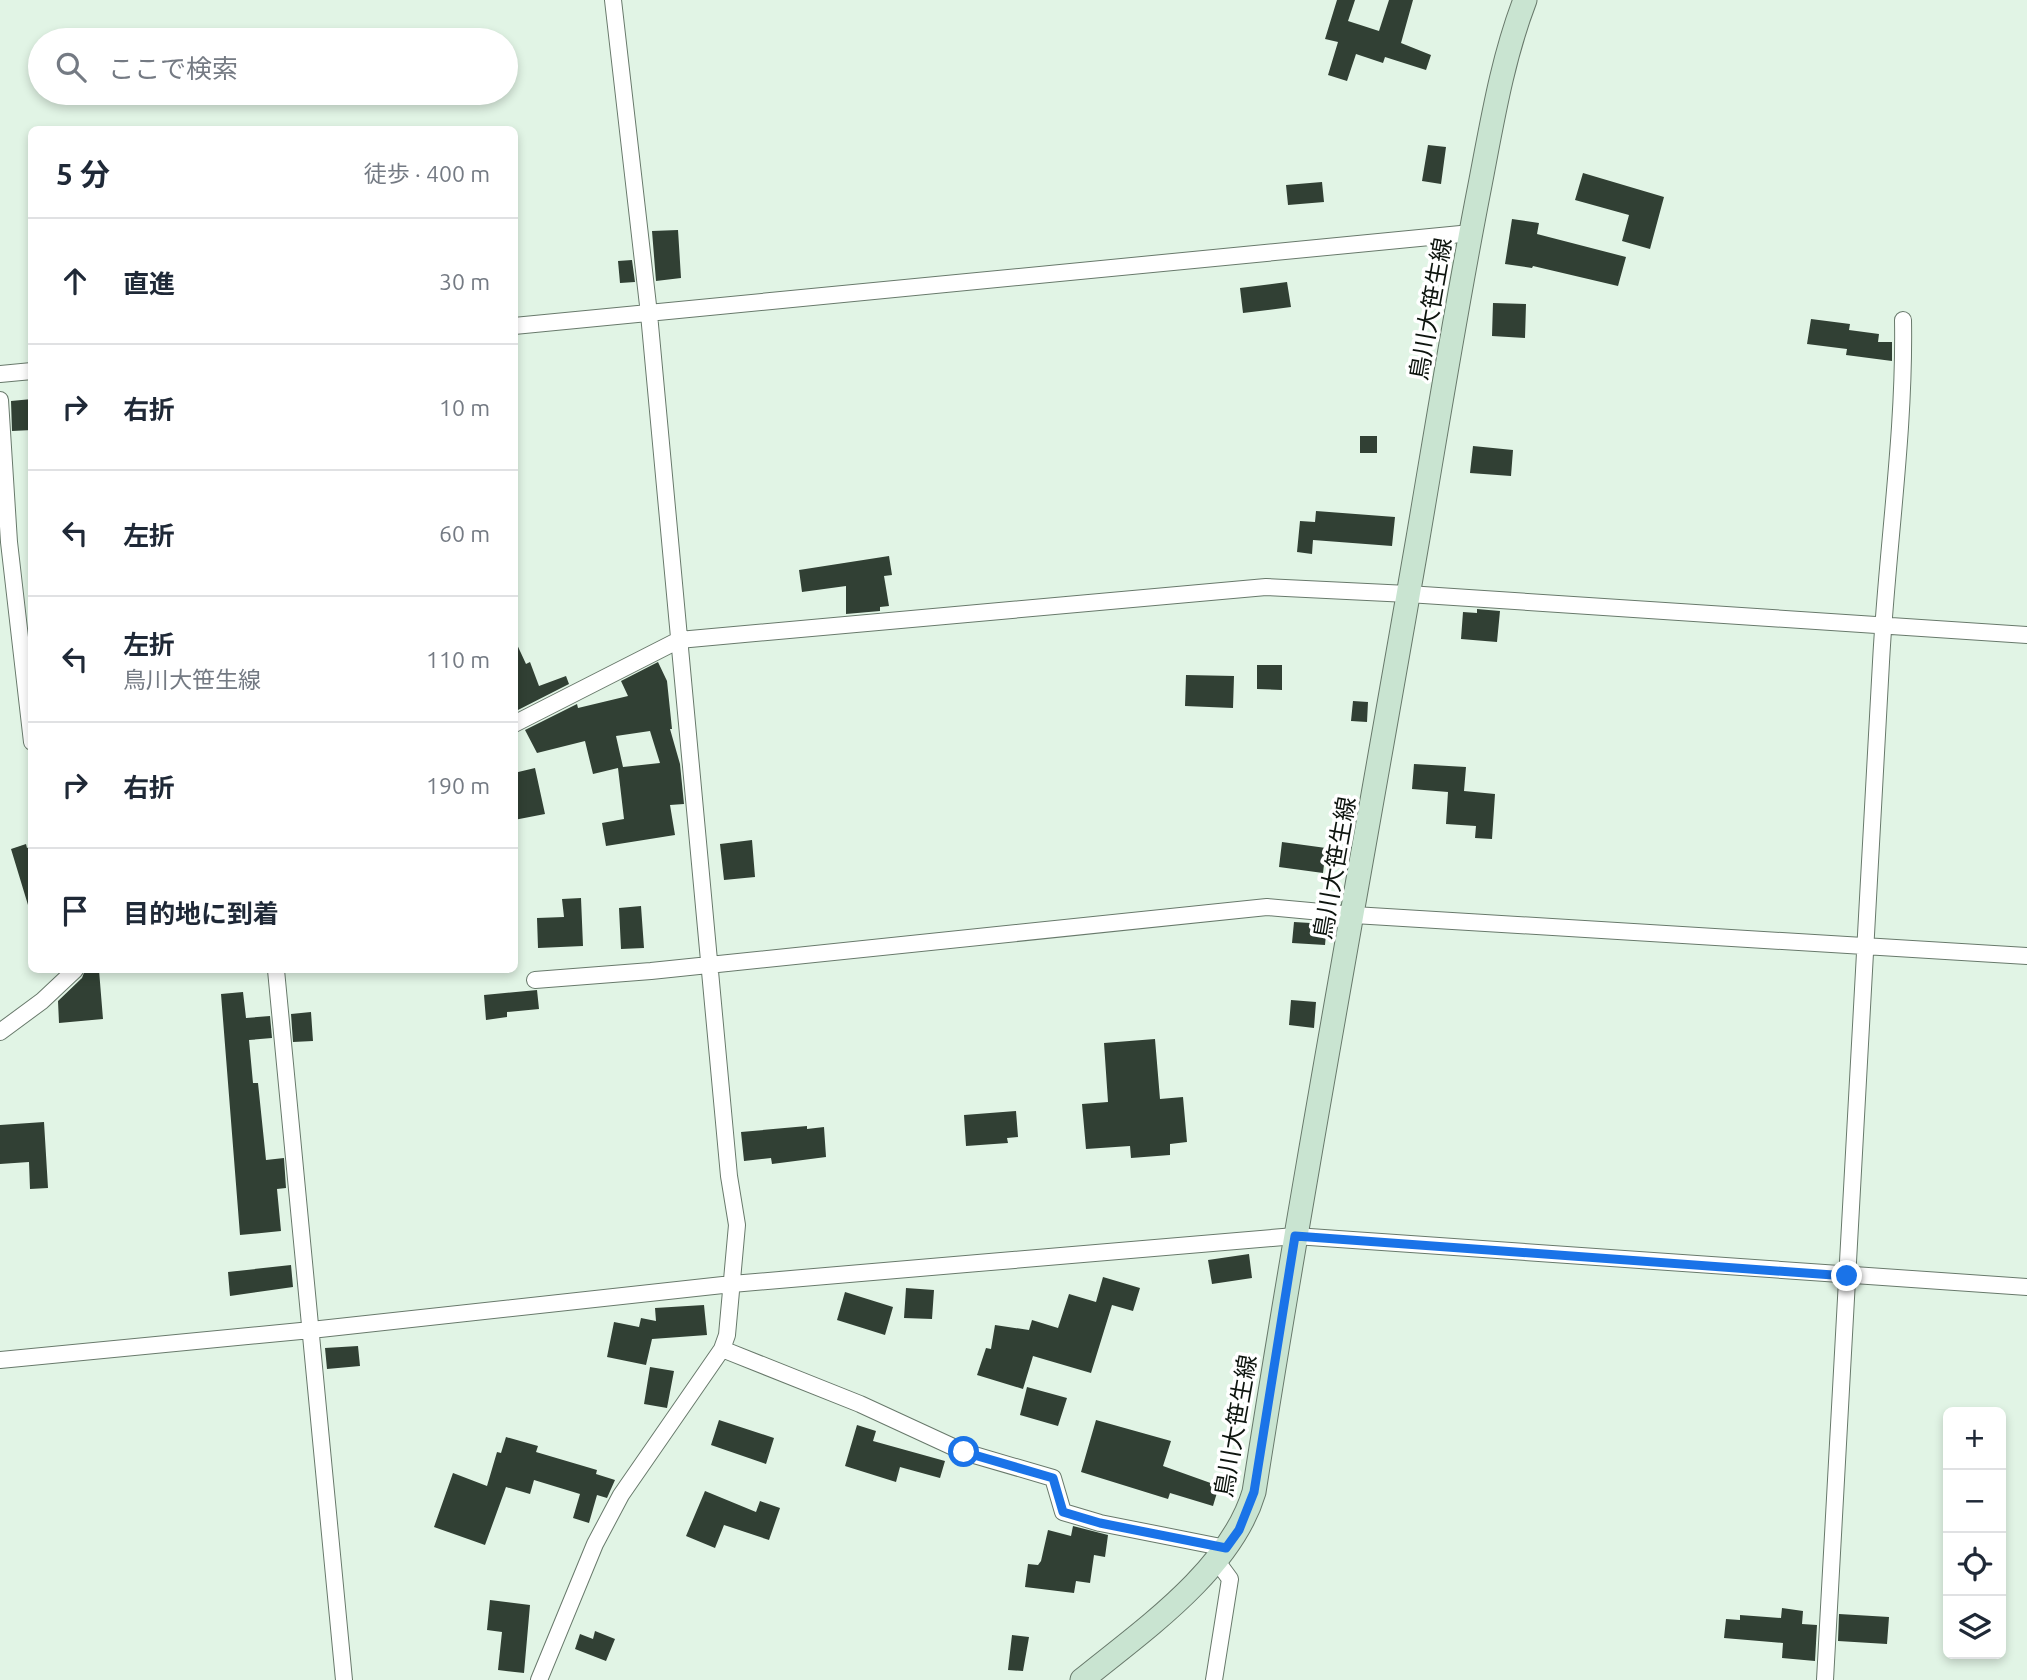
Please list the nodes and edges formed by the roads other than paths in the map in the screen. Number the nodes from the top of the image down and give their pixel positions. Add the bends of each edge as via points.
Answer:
1 (613, 0) edge
2 (1525, 0) edge
3 (1471, 233) junction
4 (649, 314) junction
5 (1903, 320) dead end
6 (518, 326) edge
7 (28, 371) edge
8 (0, 374) edge
9 (0, 400) edge
10 (1408, 594) junction
11 (1883, 626) junction
12 (2027, 635) edge
13 (679, 640) junction
14 (28, 706) edge
15 (518, 722) edge
16 (1354, 915) junction
17 (1868, 947) junction
18 (2027, 956) edge
19 (710, 965) junction
20 (72, 973) edge
21 (276, 973) edge
22 (535, 980) dead end
23 (0, 1032) edge
24 (1295, 1236) junction
25 (1847, 1276) junction
26 (732, 1284) junction
27 (2027, 1287) edge
28 (311, 1330) junction
29 (722, 1349) junction
30 (0, 1360) edge
31 (1221, 1554) junction
32 (344, 1680) edge
33 (539, 1680) edge
34 (1082, 1680) edge
35 (1214, 1680) edge
36 (1825, 1680) edge

1 - 4 street
2 - 3 street, 鳥川大笹生線 via 1501,80
3 - 4 street
3 - 10 street, 鳥川大笹生線
4 - 6 street
4 - 13 street
5 - 11 street via 1904,376
7 - 8 street
9 - 14 street via 9,542
10 - 11 street
10 - 13 street via 1266,587
10 - 16 street, 鳥川大笹生線
11 - 12 street
11 - 17 street
13 - 15 street
13 - 19 street
16 - 17 street
16 - 19 street via 1267,906
16 - 24 street, 鳥川大笹生線
17 - 18 street
17 - 25 street
19 - 22 street
19 - 26 street via 737,1218
20 - 23 street
21 - 28 street
24 - 25 street
24 - 26 street
24 - 31 street, 鳥川大笹生線 via 1254,1492 1239,1530
25 - 27 street
25 - 36 street
26 - 28 street
26 - 29 street
28 - 30 street
28 - 32 street
29 - 31 street via 964,1452 1053,1478 1063,1512
29 - 33 street via 621,1495
31 - 34 street, 鳥川大笹生線
31 - 35 street via 1230,1579

